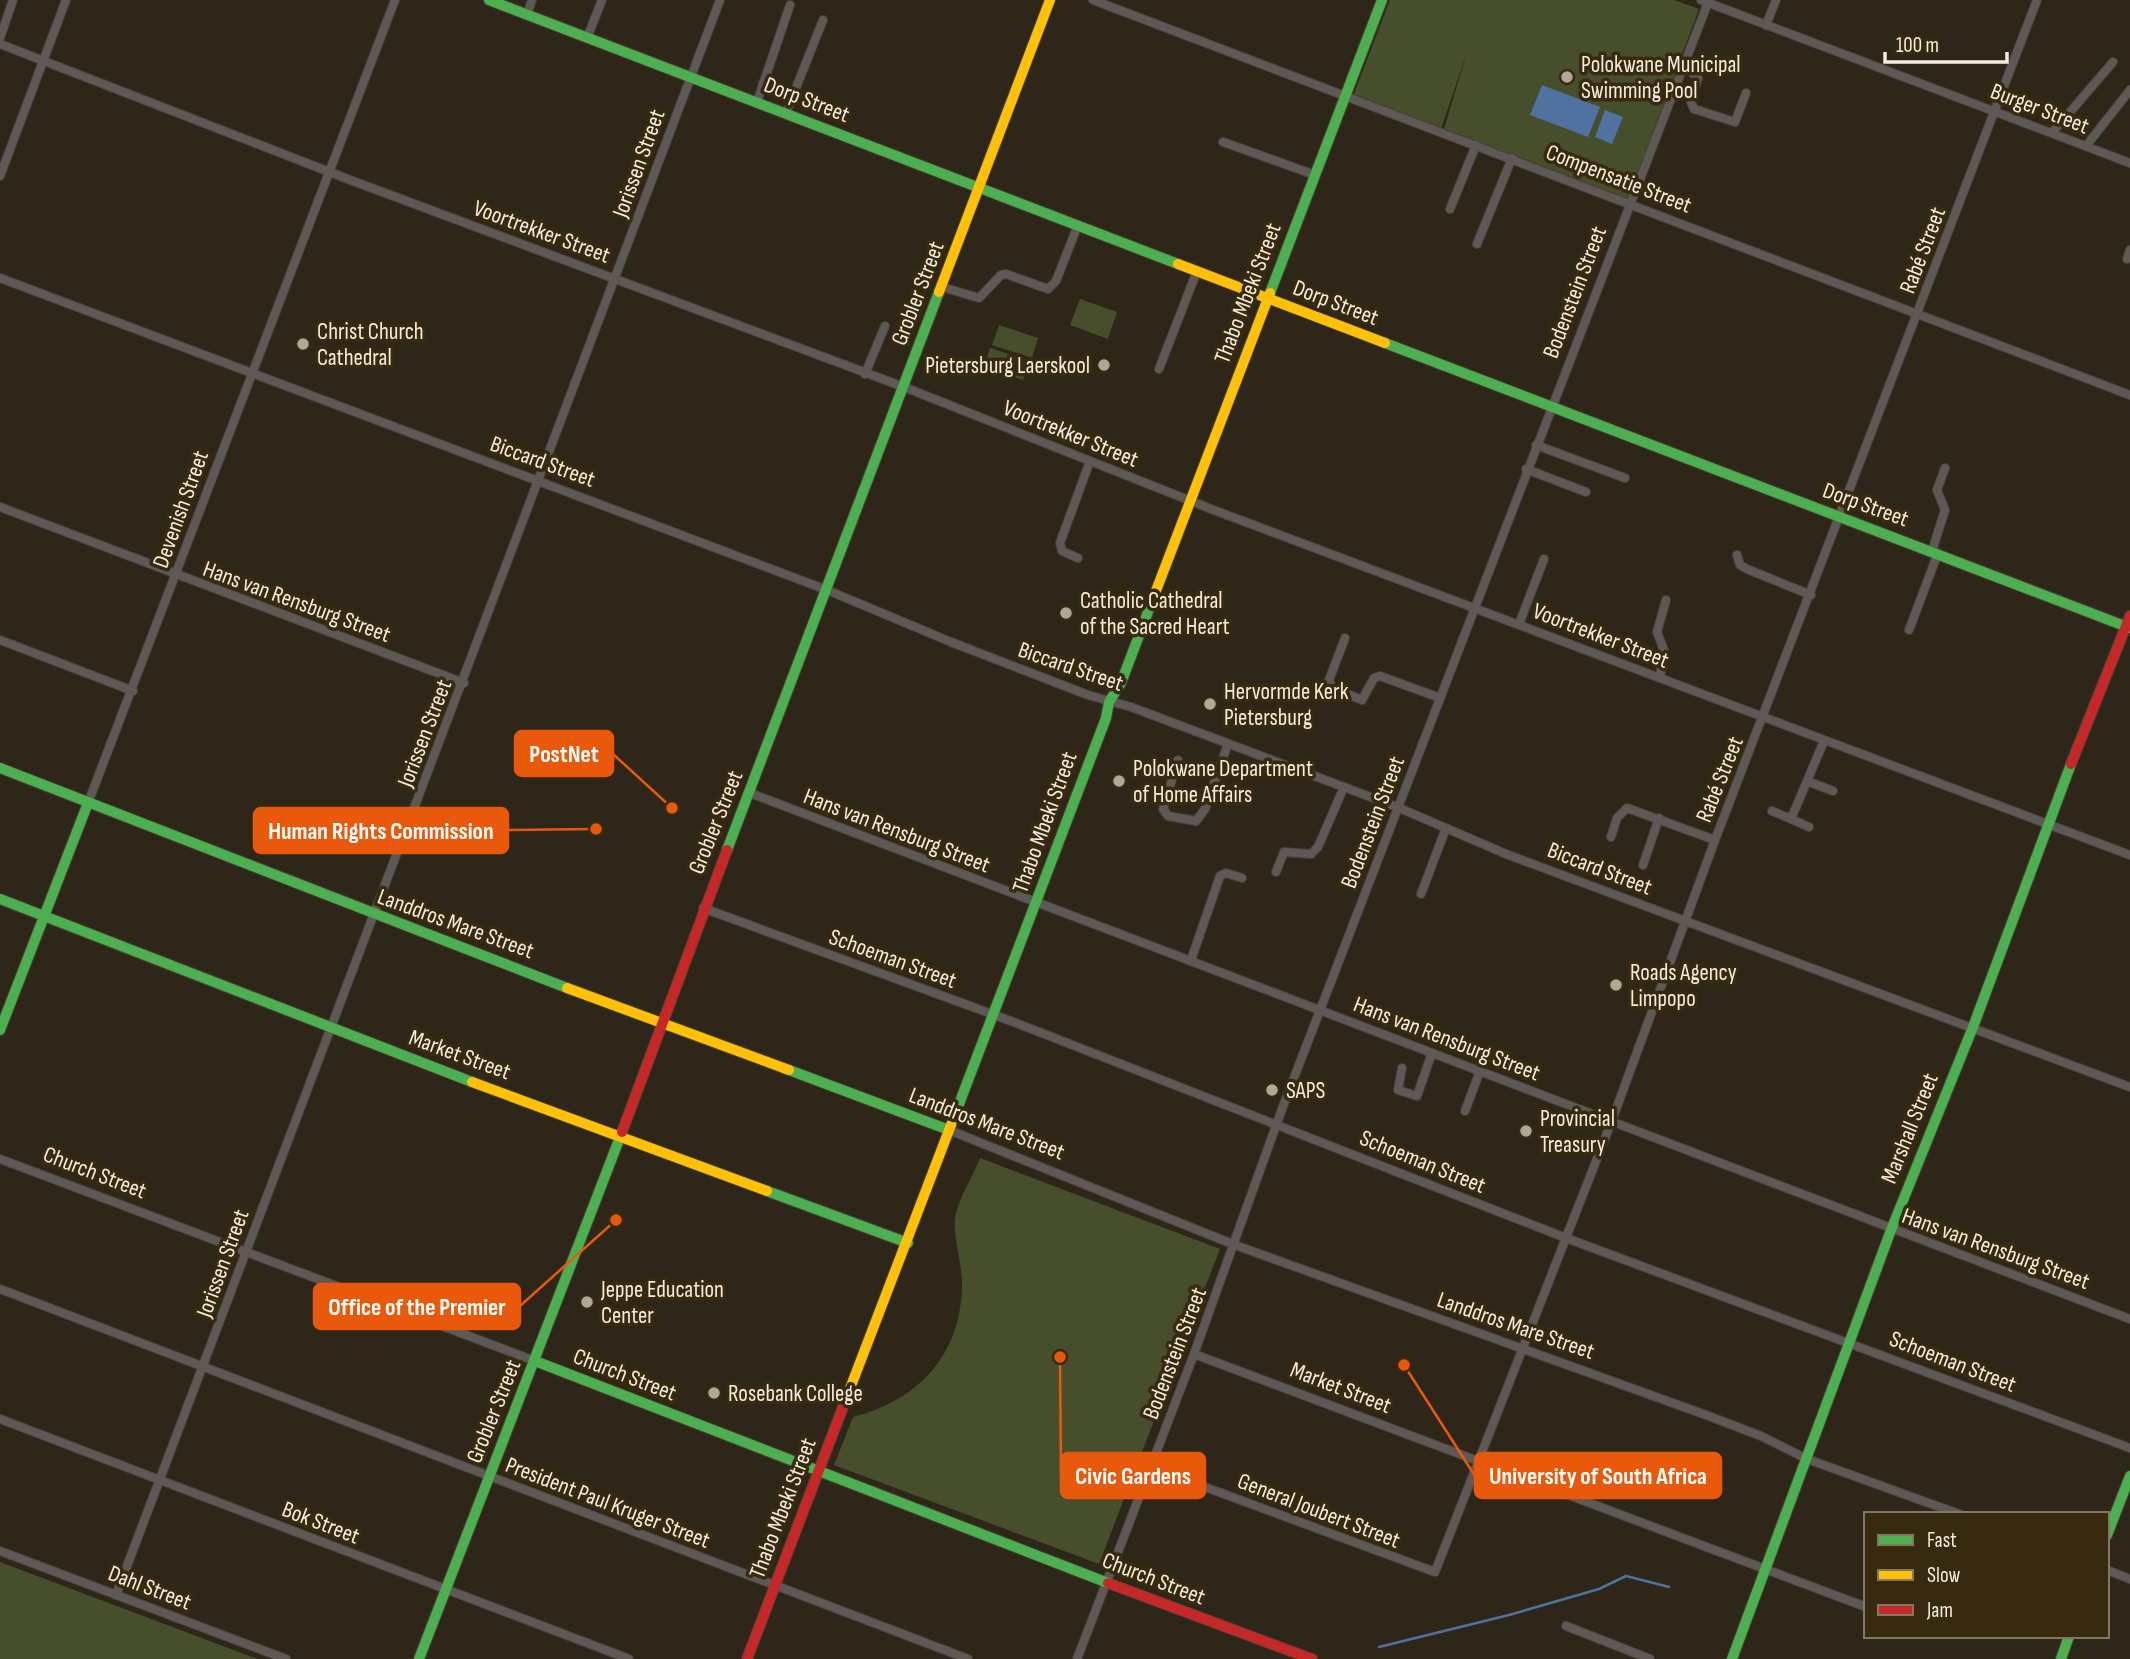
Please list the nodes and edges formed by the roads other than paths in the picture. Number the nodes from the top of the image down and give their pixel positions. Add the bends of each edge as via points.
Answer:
1 (13, 0) edge
2 (66, 0) edge
3 (395, 0) edge
4 (489, 0) edge
5 (532, 0) edge
6 (602, 0) edge
7 (720, 0) edge
8 (1050, 0) edge
9 (1093, 0) edge
10 (1382, 0) edge
11 (1776, 0) edge
12 (2038, 0) edge
13 (1706, 1) edge
14 (790, 5) dead end
15 (527, 15) junction
16 (823, 20) dead end
17 (1766, 25) junction
18 (0, 38) edge
19 (587, 38) junction
20 (0, 44) edge
21 (44, 62) junction
22 (2113, 62) dead end
23 (1684, 65) junction
24 (691, 76) junction
25 (763, 83) junction
26 (2130, 90) edge
27 (1746, 93) dead end
28 (1346, 94) junction
29 (794, 95) junction
30 (757, 102) junction
31 (1995, 112) junction
32 (786, 113) junction
33 (2052, 134) junction
34 (1223, 142) dead end
35 (1476, 145) junction
36 (2086, 146) junction
37 (1512, 158) junction
38 (2130, 163) edge
39 (331, 172) junction
40 (1315, 174) junction
41 (0, 176) edge
42 (979, 187) junction
43 (1628, 202) junction
44 (1450, 209) dead end
45 (1078, 225) junction
46 (1478, 244) dead end
47 (1197, 271) junction
48 (0, 278) edge
49 (615, 279) junction
50 (942, 287) junction
51 (1268, 298) junction
52 (1919, 313) junction
53 (885, 326) dead end
54 (1159, 369) dead end
55 (253, 374) junction
56 (865, 374) junction
57 (904, 387) junction
58 (2130, 395) edge
59 (1551, 408) junction
60 (1536, 445) junction
61 (1090, 461) junction
62 (1945, 468) dead end
63 (1527, 470) junction
64 (1625, 478) dead end
65 (536, 479) junction
66 (1586, 492) dead end
67 (1188, 500) junction
68 (0, 507) edge
69 (1841, 517) junction
70 (1935, 552) junction
71 (1737, 555) dead end
72 (1078, 558) dead end
73 (1544, 559) dead end
74 (177, 577) junction
75 (827, 590) junction
76 (1811, 595) junction
77 (1666, 600) dead end
78 (1476, 607) junction
79 (2129, 623) edge
80 (1519, 624) junction
81 (1909, 630) dead end
82 (1345, 638) dead end
83 (0, 640) edge
84 (1660, 678) junction
85 (464, 683) junction
86 (133, 691) junction
87 (1440, 698) junction
88 (1109, 702) junction
89 (1764, 718) junction
90 (1824, 741) junction
91 (1228, 744) junction
92 (1178, 760) dead end
93 (0, 768) edge
94 (1807, 780) junction
95 (1344, 787) junction
96 (1833, 791) dead end
97 (750, 793) junction
98 (88, 803) junction
99 (1397, 807) junction
100 (1772, 811) dead end
101 (1659, 818) junction
102 (1791, 819) junction
103 (2048, 823) junction
104 (1809, 827) dead end
105 (1446, 828) junction
106 (1611, 837) dead end
107 (1715, 840) junction
108 (2130, 855) edge
109 (1643, 865) dead end
110 (1276, 872) dead end
111 (1242, 878) dead end
112 (1421, 894) dead end
113 (0, 900) edge
114 (1036, 903) junction
115 (703, 908) junction
116 (374, 915) junction
117 (44, 916) junction
118 (1686, 921) junction
119 (1191, 960) junction
120 (1321, 1010) junction
121 (993, 1015) junction
122 (663, 1022) junction
123 (1973, 1027) junction
124 (331, 1029) junction
125 (0, 1030) edge
126 (1433, 1053) junction
127 (1402, 1068) dead end
128 (1480, 1071) junction
129 (2130, 1087) edge
130 (1465, 1111) dead end
131 (1277, 1123) junction
132 (1611, 1123) junction
133 (949, 1130) junction
134 (620, 1137) junction
135 (0, 1159) edge
136 (1891, 1230) junction
137 (1566, 1238) junction
138 (908, 1243) junction
139 (1235, 1245) junction
140 (246, 1252) junction
141 (0, 1289) edge
142 (2130, 1319) edge
143 (1851, 1343) junction
144 (1522, 1348) junction
145 (1194, 1354) junction
146 (535, 1362) junction
147 (205, 1366) junction
148 (0, 1419) edge
149 (2130, 1448) edge
150 (1807, 1459) junction
151 (1476, 1461) junction
152 (1151, 1467) junction
153 (818, 1472) junction
154 (2130, 1475) edge
155 (489, 1477) junction
156 (161, 1482) junction
157 (1953, 1512) edge
158 (2109, 1530) edge
159 (0, 1550) edge
160 (1767, 1568) junction
161 (2109, 1571) edge
162 (1435, 1572) joint
163 (2130, 1579) edge
164 (1105, 1583) junction
165 (775, 1587) junction
166 (447, 1590) junction
167 (116, 1595) junction
168 (1864, 1606) edge
169 (1566, 1626) dead end
170 (2068, 1638) edge
171 (286, 1659) edge
172 (419, 1659) edge
173 (629, 1659) edge
174 (747, 1659) edge
175 (968, 1659) edge
176 (1076, 1659) edge
177 (1312, 1659) edge
178 (1650, 1659) edge
179 (1732, 1659) edge
180 (2061, 1659) edge

1 - 18 street
2 - 21 street
3 - 39 street, Devenish Street
4 - 15 main road, Dorp Street
5 - 15 street
6 - 19 street
7 - 24 street, Jorissen Street
8 - 42 main road, Grobler Street
9 - 28 street, Compensatie Street
10 - 28 main road, Thabo Mbeki Street
11 - 17 street
12 - 31 street, Rabé Street
13 - 17 street, Burger Street
13 - 23 street, Bodenstein Street
14 - 25 street
15 - 19 main road, Dorp Street
16 - 29 street
17 - 31 street, Burger Street
19 - 24 main road, Dorp Street
20 - 21 street, Voortrekker Street
21 - 39 street, Voortrekker Street
21 - 41 street
22 - 33 street
23 - 27 street via 1698,78 1691,102 1694,108 1735,122
23 - 43 street, Bodenstein Street
24 - 30 main road, Dorp Street
24 - 49 street, Jorissen Street
25 - 29 street
25 - 30 street
26 - 36 street
28 - 35 street, Compensatie Street
28 - 40 main road, Thabo Mbeki Street
29 - 32 street
30 - 32 main road, Dorp Street
31 - 33 street, Burger Street
31 - 52 street, Rabé Street
32 - 42 main road, Dorp Street
33 - 36 street, Burger Street
34 - 40 street
35 - 37 street, Compensatie Street
35 - 44 street
36 - 38 street, Burger Street
37 - 43 street, Compensatie Street
37 - 46 street
39 - 49 street, Voortrekker Street
39 - 55 street, Devenish Street
40 - 51 main road, Thabo Mbeki Street
42 - 45 main road, Dorp Street
42 - 50 main road, Grobler Street
43 - 52 street, Compensatie Street
43 - 59 street, Bodenstein Street
45 - 47 main road, Dorp Street
45 - 50 street via 1056,281 1048,289 1006,274 979,298
47 - 51 main road, Dorp Street
47 - 54 street
48 - 55 street, Biccard Street
49 - 56 street, Voortrekker Street
49 - 65 street, Jorissen Street
50 - 57 main road, Grobler Street
51 - 59 main road, Dorp Street
51 - 67 main road, Thabo Mbeki Street
52 - 58 street, Compensatie Street
52 - 69 street, Rabé Street
53 - 56 street
55 - 65 street, Biccard Street
55 - 74 street, Devenish Street
56 - 57 street, Voortrekker Street
57 - 61 street, Voortrekker Street
57 - 75 main road, Grobler Street
59 - 60 street, Bodenstein Street
59 - 69 main road, Dorp Street
60 - 63 street, Bodenstein Street
60 - 64 street
61 - 67 street, Voortrekker Street
61 - 72 street via 1060,543 1062,551
62 - 70 street via 1937,490 1945,510
63 - 66 street
63 - 78 street, Bodenstein Street
65 - 75 street, Biccard Street
65 - 85 street, Jorissen Street
67 - 78 street, Voortrekker Street
67 - 88 main road, Thabo Mbeki Street via 1121,683
68 - 74 street, Hans van Rensburg Street
69 - 70 main road, Dorp Street
69 - 76 street, Rabé Street
70 - 79 main road, Dorp Street
70 - 81 street
71 - 76 street via 1746,569
73 - 80 street
74 - 85 street, Hans van Rensburg Street
74 - 86 street, Devenish Street
75 - 88 street, Biccard Street
75 - 97 main road, Grobler Street
76 - 89 street, Rabé Street
77 - 84 street via 1657,632 1664,650
78 - 80 street, Voortrekker Street
78 - 87 street, Bodenstein Street
79 - 103 main road, Marshall Street
80 - 84 street, Voortrekker Street
82 - 87 street via 1329,680 1332,688 1362,700 1374,678 1380,676
83 - 86 street
84 - 89 street, Voortrekker Street
85 - 116 street, Jorissen Street
86 - 98 street, Devenish Street
87 - 99 street, Bodenstein Street
88 - 91 street, Biccard Street
88 - 114 main road, Thabo Mbeki Street
89 - 90 street, Voortrekker Street
89 - 107 street, Rabé Street
90 - 94 street
90 - 103 street, Voortrekker Street
91 - 92 street via 1205,809 1196,821 1168,816 1163,809
91 - 95 street, Biccard Street
93 - 98 main road, Landdros Mare Street
94 - 96 street
94 - 102 street
95 - 99 street, Biccard Street
95 - 110 street via 1318,847 1311,854 1284,852
97 - 114 street, Hans van Rensburg Street
97 - 115 main road, Grobler Street
98 - 116 main road, Landdros Mare Street
98 - 117 main road, Devenish Street
99 - 105 street, Biccard Street
99 - 120 street, Bodenstein Street
100 - 102 street
101 - 106 street via 1627,808 1617,818
101 - 107 street
101 - 109 street
102 - 104 street
103 - 108 street, Voortrekker Street
103 - 123 main road, Marshall Street
105 - 112 street
105 - 118 street, Biccard Street
107 - 118 street, Rabé Street
111 - 119 street via 1220,876
113 - 117 main road, Market Street
114 - 119 street, Hans van Rensburg Street
114 - 121 main road, Thabo Mbeki Street
115 - 121 street, Schoeman Street
115 - 122 main road, Grobler Street
116 - 122 main road, Landdros Mare Street
116 - 124 street, Jorissen Street
117 - 124 main road, Market Street
117 - 125 main road, Devenish Street
118 - 123 street, Biccard Street
118 - 132 street, Rabé Street
119 - 120 street, Hans van Rensburg Street
120 - 126 street, Hans van Rensburg Street
120 - 131 street, Bodenstein Street
121 - 131 street, Schoeman Street
121 - 133 main road, Thabo Mbeki Street
122 - 133 main road, Landdros Mare Street
122 - 134 main road, Grobler Street
123 - 129 street, Biccard Street
123 - 136 main road, Marshall Street
124 - 134 main road, Market Street
124 - 140 street, Jorissen Street
126 - 127 street via 1417,1097 1398,1090
126 - 128 street, Hans van Rensburg Street
128 - 130 street
128 - 132 street, Hans van Rensburg Street
131 - 137 street, Schoeman Street
131 - 139 street, Bodenstein Street
132 - 136 street, Hans van Rensburg Street
132 - 137 street, Rabé Street
133 - 138 main road, Thabo Mbeki Street
133 - 139 street, Landdros Mare Street
134 - 138 main road, Market Street
134 - 146 main road, Grobler Street
135 - 140 street, Church Street
136 - 142 street, Hans van Rensburg Street
136 - 143 main road, Marshall Street
137 - 143 street, Schoeman Street
137 - 144 street, Rabé Street
138 - 153 main road, Thabo Mbeki Street
139 - 144 street, Landdros Mare Street
139 - 145 street, Bodenstein Street
140 - 146 street, Church Street
140 - 147 street, Jorissen Street
141 - 147 street, President Paul Kruger Street
143 - 149 street, Schoeman Street
143 - 150 main road, Marshall Street
144 - 150 street, Landdros Mare Street via 1761,1436
144 - 151 street, Rabé Street
145 - 151 street, Market Street
145 - 152 street, Bodenstein Street
146 - 153 main road, Church Street
146 - 155 main road, Grobler Street
147 - 155 street, President Paul Kruger Street
147 - 156 street, Jorissen Street
148 - 156 street, Bok Street
150 - 157 street, Landdros Mare Street
150 - 160 main road, Marshall Street
151 - 160 street, Market Street
151 - 162 street, Rabé Street
152 - 162 street, General Joubert Street
152 - 164 street, Bodenstein Street
153 - 164 main road, Church Street
153 - 165 main road, Thabo Mbeki Street
154 - 158 main road
155 - 165 street, President Paul Kruger Street
155 - 166 main road, Grobler Street
156 - 166 street, Bok Street
156 - 167 street, Jorissen Street
159 - 167 street, Dahl Street
160 - 168 street, Market Street
160 - 179 main road, Marshall Street
161 - 163 street
164 - 176 street, Bodenstein Street
164 - 177 main road, Church Street
165 - 174 main road, Thabo Mbeki Street
165 - 175 street, President Paul Kruger Street
166 - 172 main road, Grobler Street
166 - 173 street, Bok Street
167 - 171 street, Dahl Street
169 - 178 street
170 - 180 main road

